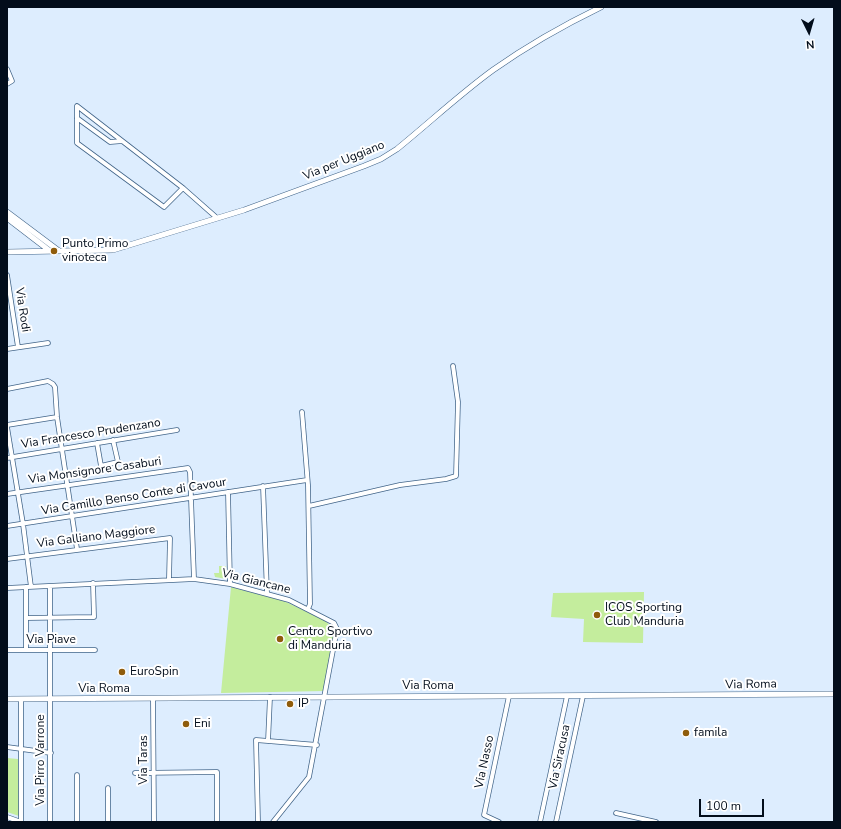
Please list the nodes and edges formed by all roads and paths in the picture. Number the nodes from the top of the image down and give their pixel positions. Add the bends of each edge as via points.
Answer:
1 (601, 7) edge
2 (7, 69) edge
3 (7, 84) edge
4 (77, 118) junction
5 (123, 141) junction
6 (183, 188) junction
7 (7, 212) edge
8 (7, 218) edge
9 (218, 218) junction
10 (50, 251) junction
11 (59, 251) junction
12 (7, 252) edge
13 (7, 275) edge
14 (48, 343) dead end
15 (18, 347) junction
16 (7, 349) edge
17 (453, 366) dead end
18 (7, 389) edge
19 (302, 412) dead end
20 (57, 417) junction
21 (7, 426) edge
22 (177, 430) dead end
23 (113, 440) junction
24 (97, 443) junction
25 (62, 448) junction
26 (13, 457) junction
27 (7, 458) edge
28 (307, 480) junction
29 (68, 485) junction
30 (263, 486) junction
31 (18, 492) junction
32 (228, 492) junction
33 (7, 494) edge
34 (190, 498) junction
35 (309, 506) junction
36 (73, 517) junction
37 (23, 524) junction
38 (7, 526) edge
39 (77, 549) junction
40 (27, 556) junction
41 (7, 559) edge
42 (169, 579) junction
43 (194, 579) junction
44 (93, 583) junction
45 (230, 584) junction
46 (50, 586) junction
47 (28, 587) junction
48 (7, 588) edge
49 (267, 593) junction
50 (308, 609) junction
51 (50, 617) junction
52 (26, 618) junction
53 (7, 650) edge
54 (26, 650) junction
55 (51, 650) junction
56 (95, 650) dead end
57 (834, 694) edge
58 (326, 696) junction
59 (509, 696) junction
60 (567, 696) junction
61 (583, 696) junction
62 (270, 697) junction
63 (51, 698) junction
64 (7, 699) edge
65 (21, 699) junction
66 (153, 699) junction
67 (268, 741) junction
68 (316, 745) junction
69 (7, 747) edge
70 (21, 749) junction
71 (51, 753) junction
72 (154, 772) junction
73 (135, 773) dead end
74 (77, 775) dead end
75 (108, 788) dead end
76 (616, 813) dead end
77 (7, 817) edge
78 (636, 820) edge
79 (21, 822) edge
80 (50, 822) edge
81 (77, 822) edge
82 (108, 822) edge
83 (154, 822) edge
84 (217, 822) edge
85 (258, 822) edge
86 (274, 822) edge
87 (499, 822) edge
88 (540, 822) edge
89 (556, 822) edge
90 (656, 822) edge

1 - 9 street, Via per Uggiano via 517,53 382,159
2 - 3 street via 12,81
4 - 5 street via 110,142
4 - 5 street via 77,106
4 - 6 street via 77,143 164,207
5 - 6 street
6 - 9 street
7 - 11 street
8 - 10 street
9 - 11 street, Via per Uggiano via 113,250
10 - 11 street, Via per Uggiano
10 - 12 street
13 - 15 street, Via Rodi
14 - 15 street
15 - 16 street
17 - 35 street via 458,402 456,476 400,485
18 - 20 street via 48,380 55,387
19 - 28 street
20 - 21 street
20 - 25 street
21 - 26 street
22 - 23 street, Via Francesco Prudenzano
23 - 24 street, Via Francesco Prudenzano
23 - 24 street via 118,462 101,466
24 - 25 street, Via Francesco Prudenzano
25 - 26 street, Via Francesco Prudenzano
25 - 29 street
26 - 27 street, Via Francesco Prudenzano
26 - 31 street
28 - 30 street, Via Camillo Benso Conte di Cavour
28 - 35 street
29 - 31 street, Via Monsignore Casaburi
29 - 34 street, Via Monsignore Casaburi via 187,468 190,472
29 - 36 street
30 - 32 street, Via Camillo Benso Conte di Cavour
30 - 49 street
31 - 33 street, Via Monsignore Casaburi
31 - 37 street
32 - 34 street, Via Camillo Benso Conte di Cavour
32 - 45 street
34 - 36 street, Via Camillo Benso Conte di Cavour
34 - 43 street
35 - 50 street
36 - 37 street, Via Camillo Benso Conte di Cavour
36 - 39 street
37 - 38 street, Via Camillo Benso Conte di Cavour
37 - 40 street
39 - 40 street, Via Galliano Maggiore
39 - 42 street, Via Galliano Maggiore via 170,538
40 - 41 street, Via Galliano Maggiore
40 - 47 street
42 - 43 street, Via Giancane
42 - 44 street, Via Giancane
43 - 45 street, Via Giancane
44 - 46 street, Via Giancane
44 - 51 street via 94,617
45 - 49 street, Via Giancane
46 - 47 street, Via Giancane
46 - 51 street, Via Pirro Varrone
47 - 48 street, Via Giancane
47 - 52 street
49 - 50 street, Via Giancane
50 - 58 street, Via Giancane via 327,618 337,629
51 - 52 street
51 - 55 street, Via Pirro Varrone
52 - 54 street
53 - 54 street, Via Piave
54 - 55 street, Via Piave
55 - 56 street, Via Piave
55 - 63 street, Via Pirro Varrone
57 - 61 street, Via Roma
58 - 59 street, Via Roma
58 - 62 street, Via Roma
58 - 68 street
59 - 60 street, Via Roma
59 - 87 street, Via Nasso via 484,815
60 - 61 street, Via Roma
60 - 88 street
61 - 89 street, Via Siracusa
62 - 66 street, Via Roma
62 - 67 street
63 - 65 street, Via Roma
63 - 66 street, Via Roma
63 - 71 street, Via Pirro Varrone
64 - 65 street, Via Roma
65 - 70 street
66 - 72 street, Via Taras
67 - 68 street
67 - 85 street via 256,740
68 - 86 street via 309,777
69 - 70 street
70 - 71 street
70 - 79 street
71 - 80 street, Via Pirro Varrone
72 - 73 street
72 - 83 street, Via Taras
72 - 84 street via 217,772
74 - 81 street
75 - 82 street
76 - 78 street
77 - 79 street
78 - 90 street

